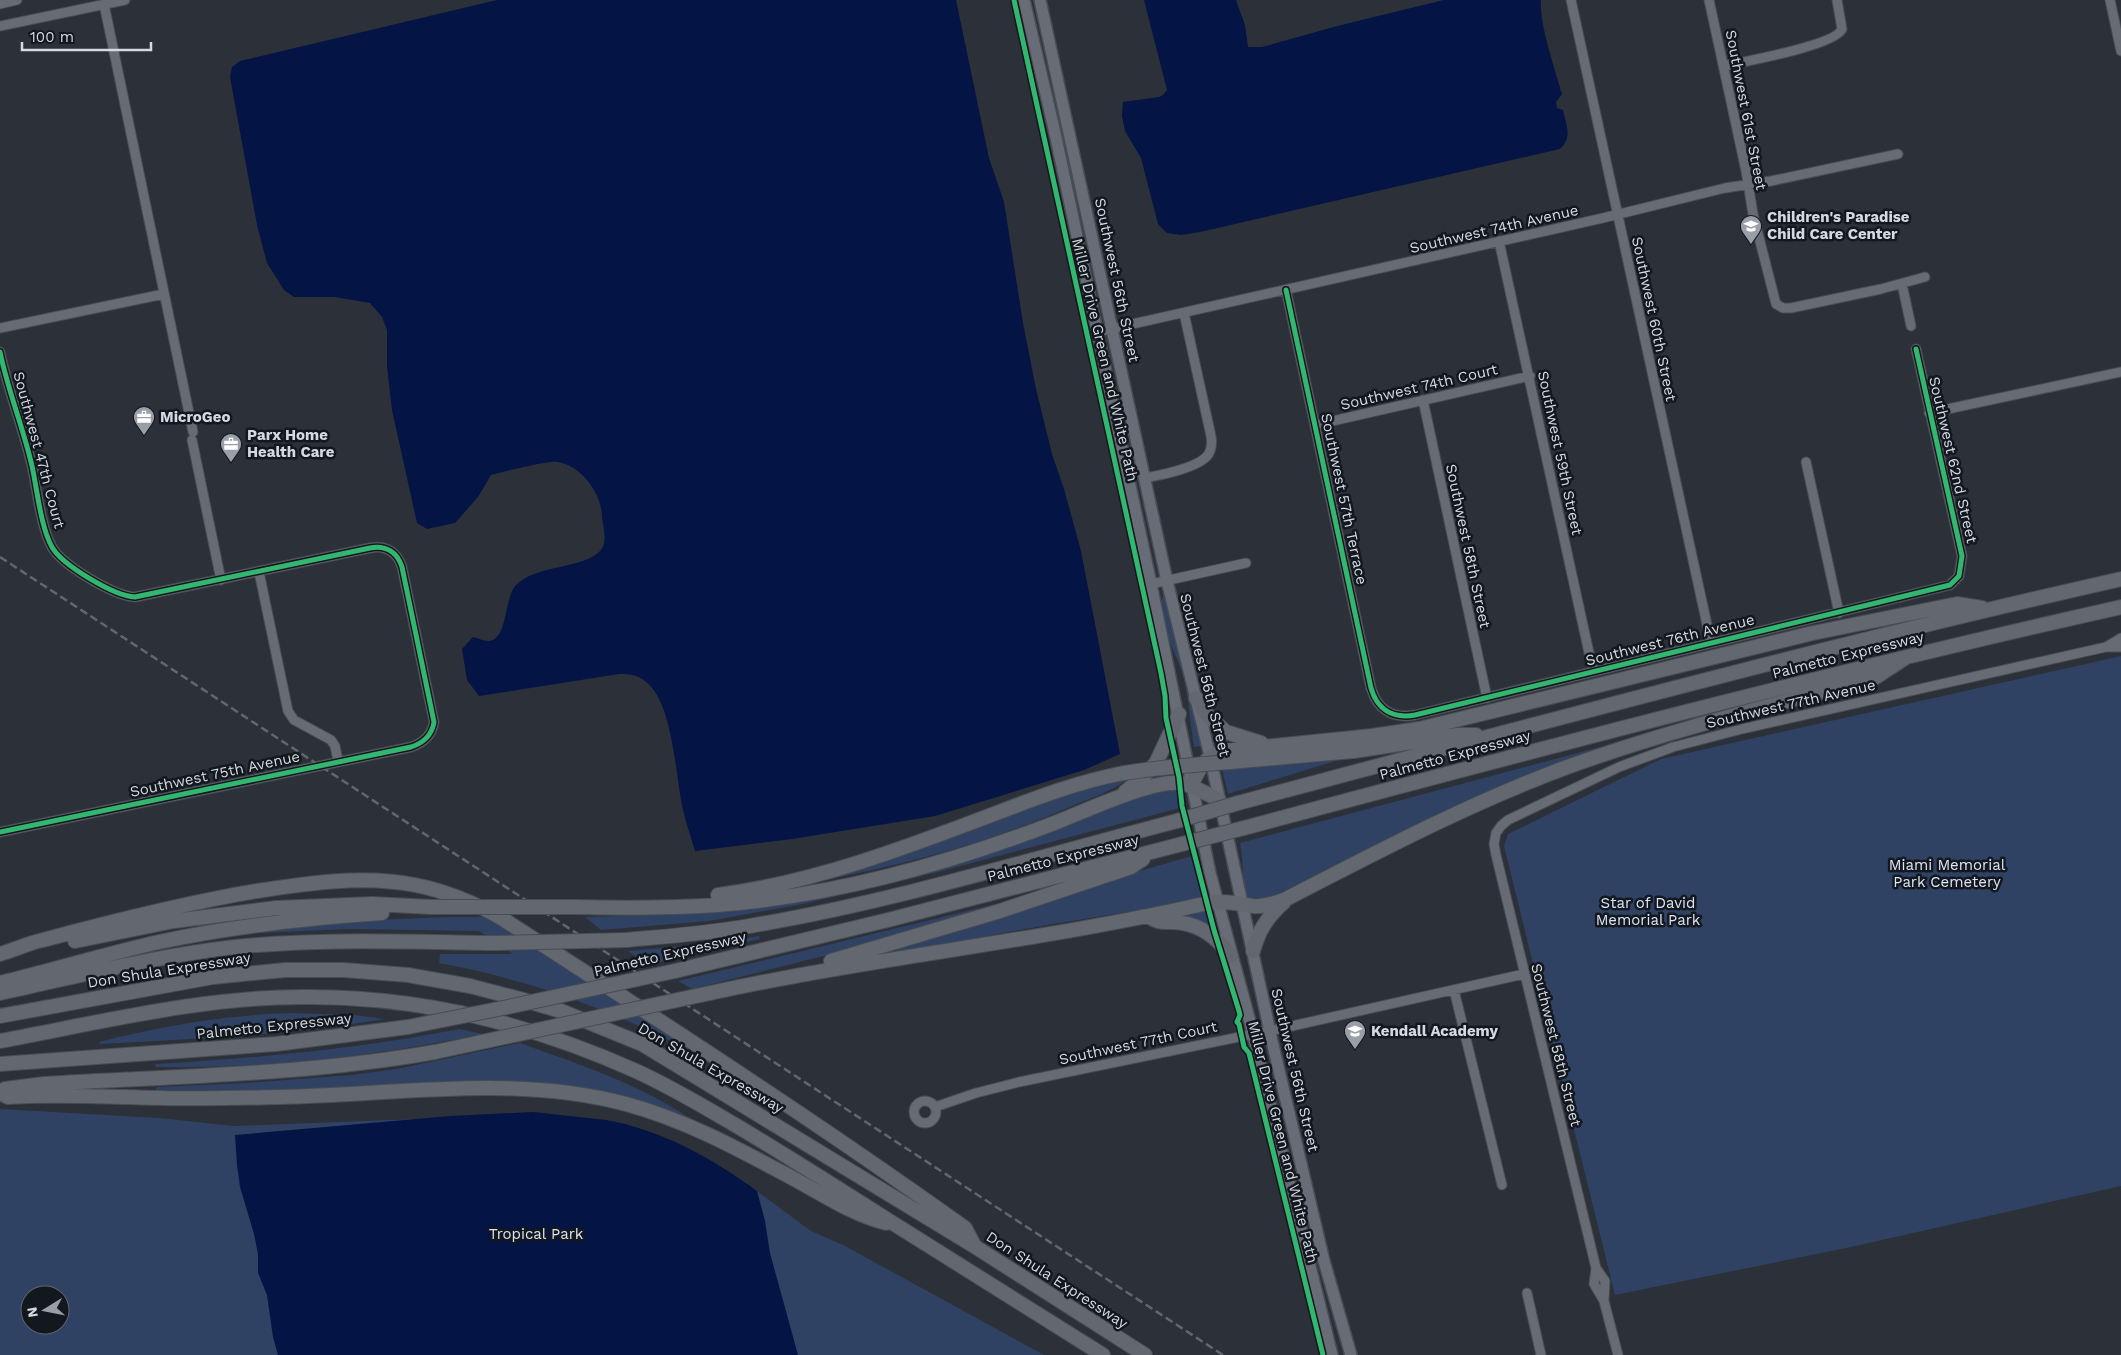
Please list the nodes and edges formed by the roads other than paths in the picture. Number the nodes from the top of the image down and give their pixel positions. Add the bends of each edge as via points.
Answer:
1 (17, 0) edge
2 (125, 0) edge
3 (1024, 0) edge
4 (1040, 0) edge
5 (1571, 0) edge
6 (1709, 0) edge
7 (1837, 0) edge
8 (2110, 0) edge
9 (0, 4) edge
10 (104, 4) junction
11 (0, 26) edge
12 (2121, 51) edge
13 (1724, 66) junction
14 (1898, 154) dead end
15 (1748, 185) junction
16 (1618, 214) junction
17 (1499, 242) junction
18 (1925, 277) dead end
19 (1902, 284) junction
20 (1286, 290) junction
21 (164, 294) junction
22 (1184, 313) junction
23 (1911, 326) dead end
24 (0, 328) edge
25 (1112, 329) junction
26 (1097, 332) junction
27 (1916, 349) dead end
28 (0, 352) edge
29 (2121, 372) edge
30 (1530, 376) junction
31 (1423, 400) junction
32 (1930, 413) junction
33 (1315, 425) junction
34 (1806, 462) dead end
35 (1145, 478) junction
36 (1129, 482) junction
37 (1246, 563) dead end
38 (259, 572) junction
39 (1960, 576) joint
40 (2121, 579) edge
41 (221, 580) junction
42 (1167, 581) junction
43 (1152, 584) junction
44 (2121, 607) edge
45 (1988, 609) junction
46 (1838, 612) junction
47 (2121, 638) edge
48 (1710, 643) junction
49 (2106, 646) junction
50 (2121, 648) edge
51 (1905, 658) junction
52 (1594, 671) junction
53 (1196, 698) junction
54 (1487, 698) junction
55 (1384, 710) joint
56 (1179, 714) junction
57 (1492, 736) junction
58 (1267, 746) junction
59 (1210, 756) junction
60 (338, 761) junction
61 (1191, 786) junction
62 (1115, 800) junction
63 (1219, 800) junction
64 (1498, 829) joint
65 (0, 832) edge
66 (1156, 851) junction
67 (1286, 900) junction
68 (1216, 902) junction
69 (1242, 903) junction
70 (648, 906) junction
71 (415, 907) junction
72 (1148, 916) junction
73 (1253, 951) junction
74 (4, 953) edge
75 (1231, 956) junction
76 (803, 974) junction
77 (1524, 974) junction
78 (0, 983) edge
79 (1454, 990) junction
80 (0, 992) edge
81 (0, 1016) edge
82 (1269, 1030) junction
83 (1252, 1033) junction
84 (0, 1040) edge
85 (0, 1064) edge
86 (0, 1091) edge
87 (935, 1107) dead end
88 (1502, 1185) dead end
89 (899, 1227) junction
90 (974, 1246) junction
91 (1526, 1293) dead end
92 (1103, 1355) edge
93 (1145, 1355) edge
94 (1332, 1355) edge
95 (1352, 1355) edge
96 (1542, 1355) edge
97 (1618, 1355) edge

1 - 9 street
2 - 10 street
3 - 26 main road, Southwest 56th Street
4 - 25 main road, Southwest 56th Street
5 - 16 street, Southwest 60th Street
6 - 13 street, Southwest 61st Street
7 - 13 street via 1842,22 1841,32 1836,37 1819,44
8 - 12 street
10 - 11 street
10 - 21 street
13 - 15 street, Southwest 61st Street
14 - 15 street, Southwest 74th Avenue
15 - 16 street, Southwest 74th Avenue
15 - 19 street, Southwest 61st Street via 1776,304 1791,308
16 - 17 street, Southwest 74th Avenue
16 - 48 street, Southwest 60th Street
17 - 20 street, Southwest 74th Avenue
17 - 30 street, Southwest 59th Street
18 - 19 street
19 - 23 street
20 - 22 street, Southwest 74th Avenue
20 - 33 street, Southwest 57th Terrace
21 - 24 street
21 - 41 street
22 - 25 street, Southwest 74th Avenue
22 - 35 street via 1212,444 1208,455 1200,461
25 - 26 street, Southwest 74th Avenue
25 - 35 main road, Southwest 56th Street
26 - 36 main road, Southwest 56th Street
27 - 32 street, Southwest 62nd Street
28 - 41 street, Southwest 47th Court via 32,465 47,536 58,555 110,590 130,597
29 - 32 street
30 - 31 street, Southwest 74th Court
30 - 52 street, Southwest 59th Street
31 - 33 street, Southwest 74th Court
31 - 54 street, Southwest 58th Street
32 - 39 street, Southwest 62nd Street via 1962,556
33 - 55 street, Southwest 57th Terrace via 1371,688
34 - 46 street
35 - 36 main road
35 - 42 main road, Southwest 56th Street
36 - 43 main road, Southwest 56th Street
37 - 42 street
38 - 41 street
38 - 60 street via 288,711 294,720 331,740
38 - 60 street, Southwest 75th Avenue via 370,548 387,548 397,557 403,572 433,728 422,742 411,747
39 - 46 street, Southwest 76th Avenue via 1946,587
40 - 45 highway, Palmetto Expressway
42 - 43 street
42 - 53 main road, Southwest 56th Street
43 - 56 main road, Southwest 56th Street
44 - 51 highway, Palmetto Expressway
45 - 57 highway, Palmetto Expressway
45 - 58 highway via 1958,604 1846,626 1753,646 1426,728
46 - 48 street, Southwest 76th Avenue
47 - 49 street, Southwest 77th Avenue
48 - 52 street, Southwest 76th Avenue
49 - 50 street, Southwest 77th Avenue
49 - 64 street, Southwest 77th Avenue via 1691,741 1619,767 1513,817
51 - 66 highway, Palmetto Expressway, bridge via 1483,764
51 - 67 highway via 1876,677 1652,739 1533,781 1447,818
52 - 54 street, Southwest 76th Avenue
53 - 58 highway via 1208,716 1226,732
53 - 59 main road, Southwest 56th Street
54 - 55 street, Southwest 76th Avenue via 1410,716
56 - 61 main road, Southwest 56th Street
56 - 62 highway via 1156,763
57 - 70 highway, bridge via 1458,735 1354,751 1110,776 1062,789 900,850 825,873 755,889
57 - 80 highway, Palmetto Expressway, bridge via 901,894 722,930 627,940 330,942 237,947 144,961
58 - 59 highway via 1222,751
59 - 61 highway via 1201,765
59 - 63 main road, Southwest 56th Street
60 - 65 street, Southwest 75th Avenue
61 - 62 highway via 1165,784
61 - 63 highway
61 - 68 main road, Southwest 56th Street
62 - 70 highway via 968,854 874,879 752,900 675,907
63 - 69 main road, Southwest 56th Street
64 - 77 street, Southwest 58th Street via 1494,839 1495,850
66 - 76 highway via 1131,867 1000,911 829,962
66 - 85 highway, Palmetto Expressway, bridge via 888,920 408,1027 276,1044
67 - 69 highway via 1262,906
67 - 73 highway via 1266,920
68 - 69 highway
68 - 72 highway
68 - 75 main road, Southwest 56th Street
69 - 73 main road, Southwest 56th Street
70 - 71 highway, bridge
71 - 74 highway via 341,905 230,913
71 - 78 highway via 396,912 276,922 186,937
72 - 75 highway via 1159,923 1194,926 1213,936
72 - 76 highway
73 - 82 main road, Southwest 56th Street
74 - 90 highway via 40,940 172,907 289,886 373,880 432,889 503,919 781,1100 965,1228
75 - 83 main road, Southwest 56th Street
76 - 86 highway, bridge via 390,1060 307,1070 53,1083
77 - 79 street, Southwest 77th Court
77 - 97 street, Southwest 58th Street via 1596,1268 1594,1284 1604,1301
79 - 82 street, Southwest 77th Court
79 - 88 street
81 - 90 highway, Don Shula Expressway via 195,980 259,972 375,972 478,987 561,1011 642,1044
82 - 83 street, Southwest 77th Court
82 - 95 main road, Southwest 56th Street via 1324,1261
83 - 87 street, Southwest 77th Court via 1010,1084
83 - 94 main road, Southwest 56th Street
84 - 89 highway via 193,1005 273,997 374,1000 485,1017 558,1039 659,1082 806,1167
86 - 89 highway via 8,1097 208,1098 497,1088 565,1092 628,1104 681,1123 864,1218
89 - 92 highway
90 - 93 highway, Don Shula Expressway
91 - 96 street

